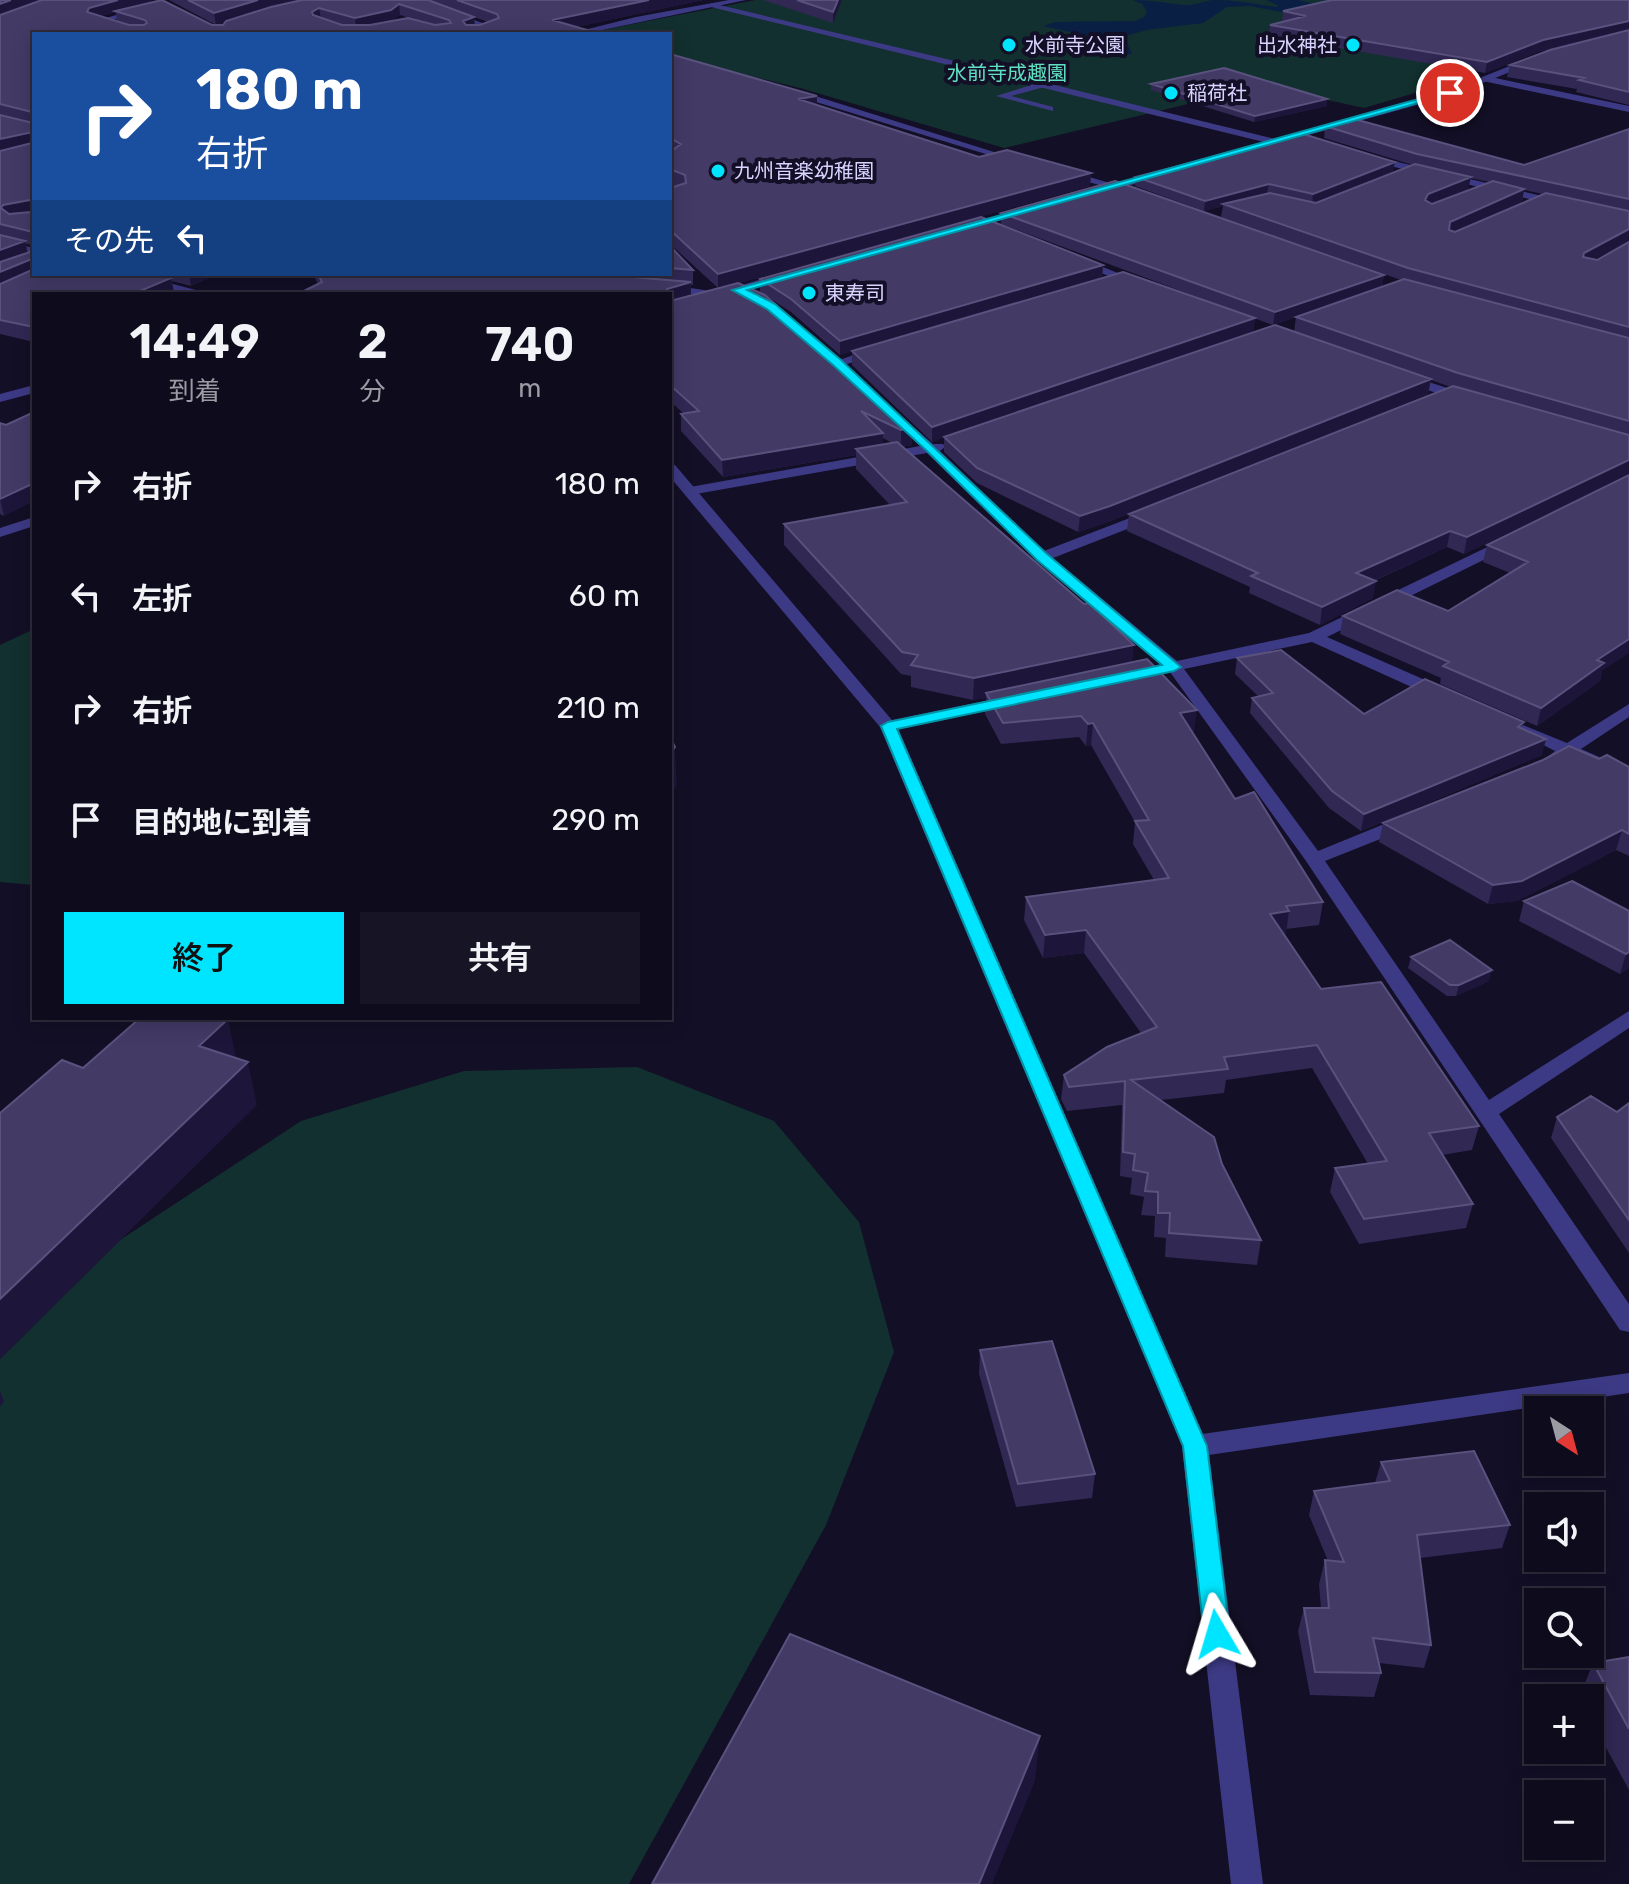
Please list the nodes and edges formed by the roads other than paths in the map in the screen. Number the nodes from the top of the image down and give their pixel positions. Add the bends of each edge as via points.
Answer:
1 (409, 0) edge
2 (695, 0) edge
3 (742, 0) edge
4 (714, 5) junction
5 (152, 8) edge
6 (134, 32) edge
7 (478, 32) edge
8 (582, 32) edge
9 (1544, 56) edge
10 (1486, 79) junction
11 (1041, 85) junction
12 (788, 91) edge
13 (1050, 109) dead end
14 (1629, 109) edge
15 (1296, 136) junction
16 (1311, 141) edge
17 (1276, 142) junction
18 (1248, 149) edge
19 (1354, 153) edge
20 (1025, 163) edge
21 (1177, 169) edge
22 (1055, 171) edge
23 (1412, 171) junction
24 (1398, 176) edge
25 (1115, 186) junction
26 (1489, 188) junction
27 (1085, 194) edge
28 (1475, 194) edge
29 (1143, 196) edge
30 (1541, 200) junction
31 (1040, 206) edge
32 (1570, 206) edge
33 (1519, 211) edge
34 (981, 223) junction
35 (995, 228) edge
36 (951, 230) edge
37 (0, 243) edge
38 (32, 251) edge
39 (1065, 256) edge
40 (792, 274) edge
41 (128, 276) edge
42 (1122, 278) junction
43 (700, 282) edge
44 (1107, 283) edge
45 (648, 286) edge
46 (1150, 288) edge
47 (737, 290) junction
48 (196, 292) edge
49 (714, 293) junction
50 (760, 301) edge
51 (672, 309) edge
52 (882, 349) edge
53 (838, 363) edge
54 (1391, 374) edge
55 (32, 390) edge
56 (1449, 394) junction
57 (0, 398) edge
58 (1479, 402) edge
59 (1421, 405) edge
60 (884, 406) edge
61 (959, 441) edge
62 (931, 449) junction
63 (672, 470) edge
64 (690, 491) junction
65 (1166, 509) edge
66 (32, 522) edge
67 (0, 533) edge
68 (1526, 534) edge
69 (1042, 557) junction
70 (1314, 637) junction
71 (1174, 667) junction
72 (1144, 673) edge
73 (1024, 698) edge
74 (1456, 701) edge
75 (1629, 709) edge
76 (888, 726) junction
77 (1513, 726) edge
78 (1570, 751) junction
79 (1531, 772) edge
80 (1629, 777) edge
81 (1430, 813) edge
82 (1314, 859) junction
83 (1629, 1018) edge
84 (1487, 1111) junction
85 (1629, 1323) edge
86 (1629, 1383) edge
87 (1195, 1446) junction
88 (1247, 1884) edge

1 - 7 street via 493,28
2 - 4 street
3 - 4 street
4 - 8 street
4 - 11 street
5 - 6 street via 96,22
9 - 10 street
10 - 14 street
10 - 15 street
11 - 13 street via 1001,96
11 - 17 street
12 - 20 street
15 - 16 street
15 - 17 street
17 - 18 street
19 - 23 street
21 - 25 street
22 - 25 street
23 - 24 street
23 - 26 street
25 - 27 street
25 - 29 street
26 - 28 street
26 - 30 street
30 - 32 street
30 - 33 street
31 - 34 street
34 - 35 street
34 - 36 street
37 - 38 street
39 - 42 street
40 - 47 street
41 - 48 street
42 - 44 street
42 - 46 street
43 - 49 street
45 - 49 street
47 - 49 street
47 - 50 street
49 - 51 street
52 - 53 street
54 - 56 street
55 - 57 street
56 - 58 street
56 - 59 street
60 - 62 street
61 - 62 street
62 - 64 street
62 - 69 street
63 - 64 street
64 - 76 street
65 - 69 street
66 - 67 street
68 - 70 street
69 - 71 street
70 - 71 street
70 - 74 street
71 - 72 street
71 - 82 street
73 - 76 street
75 - 78 street
76 - 87 street
77 - 78 street
78 - 79 street
78 - 80 street
81 - 82 street
82 - 84 street
83 - 84 street
84 - 85 street
86 - 87 street
87 - 88 street

